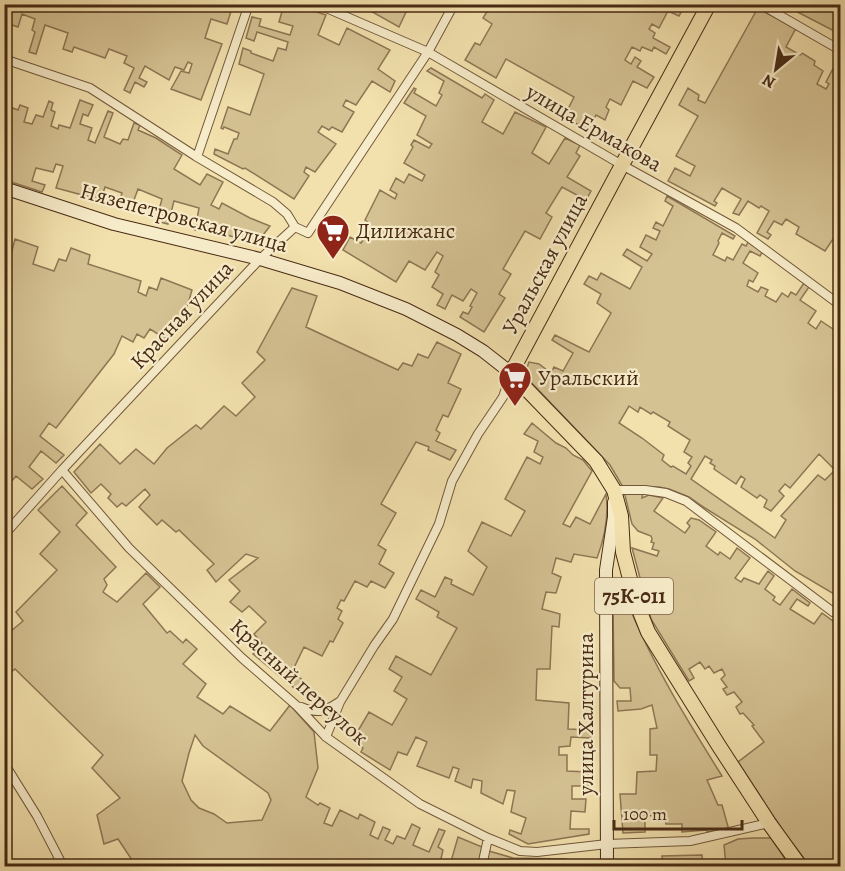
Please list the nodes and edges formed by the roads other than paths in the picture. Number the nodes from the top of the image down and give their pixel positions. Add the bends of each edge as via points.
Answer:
1 (249, 4) edge
2 (317, 4) edge
3 (454, 4) edge
4 (709, 4) edge
5 (760, 4) edge
6 (840, 50) edge
7 (428, 52) junction
8 (4, 59) edge
9 (197, 157) junction
10 (622, 165) junction
11 (4, 188) edge
12 (295, 227) junction
13 (260, 259) junction
14 (840, 305) edge
15 (511, 373) junction
16 (62, 470) junction
17 (614, 490) junction
18 (4, 535) edge
19 (632, 586) junction
20 (607, 598) junction
21 (840, 604) edge
22 (340, 702) junction
23 (297, 706) junction
24 (326, 737) junction
25 (4, 763) edge
26 (769, 823) junction
27 (488, 838) junction
28 (607, 844) junction
29 (63, 867) edge
30 (482, 867) edge
31 (607, 867) edge
32 (800, 867) edge

1 - 9 street
2 - 7 street, улица Ермакова
3 - 7 street, Красная улица
4 - 10 main road, Уральская улица
5 - 6 street
7 - 10 street, улица Ермакова
7 - 12 street, Красная улица via 308,232
8 - 9 street via 90,88
9 - 12 street via 273,202
10 - 14 street, улица Ермакова via 736,228
10 - 15 main road, Уральская улица
11 - 13 main road, Нязепетровская улица via 114,224
12 - 13 street, Красная улица
13 - 15 main road, Нязепетровская улица via 340,283 406,309 457,334
13 - 16 street, Красная улица
15 - 17 main road, 75К-011 via 596,461
15 - 22 street, Уральская улица via 503,397 452,481 439,524 393,619
16 - 18 street, Красная улица
16 - 23 street, Красный переулок via 129,548
17 - 19 main road, 75К-011
17 - 20 main road, улица Халтурина
17 - 21 street via 666,492 686,501 833,612
19 - 20 main road
19 - 26 main road, 75К-011 via 648,632
20 - 28 main road, улица Халтурина
22 - 23 street via 326,711 313,712
22 - 24 street, Уральская улица
23 - 24 street, Красный переулок
24 - 27 street, Красный переулок via 420,804
25 - 29 street
26 - 28 street, Красный переулок via 690,841
26 - 32 main road, 75К-011
27 - 28 street, Красный переулок via 520,851 537,852
27 - 30 street
28 - 31 main road, улица Халтурина

